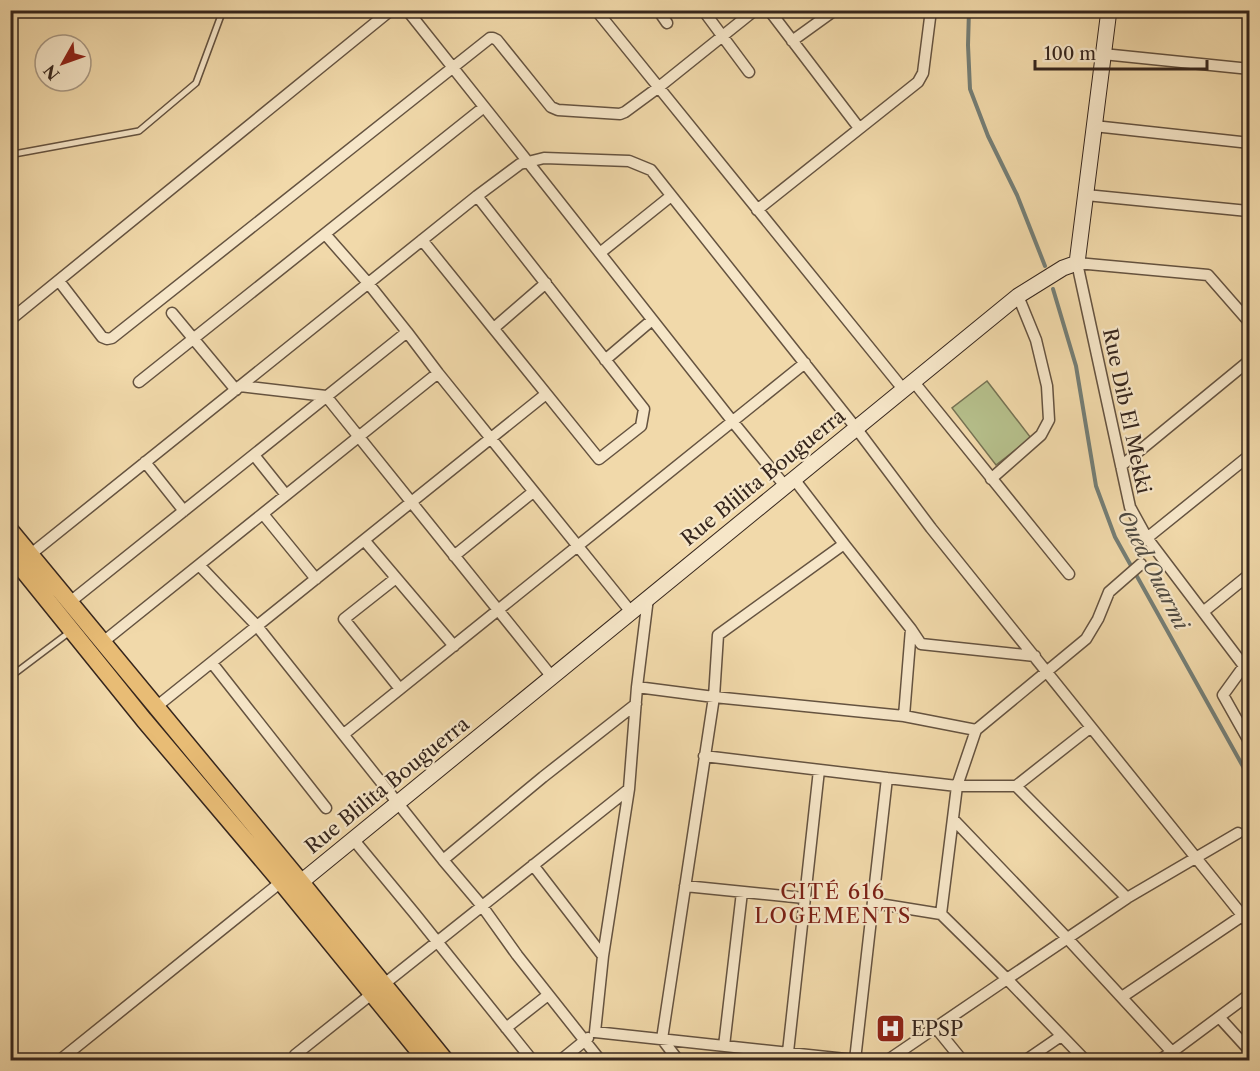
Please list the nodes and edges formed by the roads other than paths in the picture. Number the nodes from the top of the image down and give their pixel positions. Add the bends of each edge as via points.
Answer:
1 (223, 10) edge
2 (391, 10) edge
3 (407, 10) edge
4 (596, 10) edge
5 (658, 10) edge
6 (703, 10) edge
7 (754, 10) edge
8 (769, 10) edge
9 (835, 10) edge
10 (931, 10) edge
11 (1109, 10) edge
12 (667, 23) dead end
13 (722, 37) junction
14 (792, 41) junction
15 (1103, 54) junction
16 (452, 67) junction
17 (1250, 69) edge
18 (749, 72) dead end
19 (659, 87) junction
20 (484, 107) junction
21 (1094, 126) junction
22 (859, 128) junction
23 (1250, 143) edge
24 (10, 156) edge
25 (528, 162) junction
26 (1086, 195) junction
27 (477, 196) junction
28 (671, 196) junction
29 (757, 210) junction
30 (1250, 212) edge
31 (325, 234) junction
32 (422, 240) junction
33 (600, 253) junction
34 (1070, 266) junction
35 (59, 281) junction
36 (368, 283) junction
37 (546, 283) junction
38 (1025, 291) junction
39 (172, 314) dead end
40 (10, 320) edge
41 (652, 320) junction
42 (1250, 323) edge
43 (494, 328) junction
44 (407, 332) junction
45 (193, 339) junction
46 (605, 360) junction
47 (1250, 360) edge
48 (805, 363) junction
49 (438, 373) junction
50 (139, 382) dead end
51 (908, 385) junction
52 (238, 388) junction
53 (546, 394) junction
54 (326, 396) junction
55 (733, 422) junction
56 (856, 428) junction
57 (359, 437) junction
58 (490, 439) junction
59 (254, 455) junction
60 (1250, 455) edge
61 (146, 462) junction
62 (1121, 466) junction
63 (991, 479) junction
64 (790, 482) junction
65 (533, 492) junction
66 (286, 495) junction
67 (411, 502) junction
68 (184, 511) junction
69 (263, 514) junction
70 (10, 530) edge
71 (1147, 538) junction
72 (364, 540) junction
73 (844, 544) junction
74 (577, 547) junction
75 (10, 554) edge
76 (31, 554) junction
77 (454, 556) junction
78 (1141, 564) dead end
79 (199, 565) junction
80 (1069, 574) dead end
81 (1250, 574) edge
82 (396, 578) junction
83 (316, 579) junction
84 (648, 598) junction
85 (70, 602) junction
86 (498, 610) junction
87 (631, 612) junction
88 (1203, 612) junction
89 (257, 626) junction
90 (72, 630) junction
91 (103, 642) junction
92 (916, 644) junction
93 (454, 646) junction
94 (1035, 656) junction
95 (212, 663) junction
96 (1247, 664) edge
97 (1047, 672) junction
98 (552, 676) junction
99 (10, 677) edge
100 (637, 687) junction
101 (400, 689) junction
102 (714, 697) junction
103 (636, 704) junction
104 (156, 707) junction
105 (904, 716) junction
106 (1091, 727) junction
107 (976, 730) junction
108 (344, 734) junction
109 (1250, 743) edge
110 (704, 756) junction
111 (819, 770) junction
112 (887, 778) junction
113 (957, 786) junction
114 (1016, 786) junction
115 (629, 789) junction
116 (398, 803) junction
117 (326, 808) dead end
118 (953, 819) junction
119 (1238, 833) dead end
120 (353, 839) junction
121 (1195, 858) junction
122 (443, 860) junction
123 (533, 865) junction
124 (280, 882) junction
125 (301, 882) junction
126 (685, 886) junction
127 (742, 892) junction
128 (804, 898) junction
129 (1127, 898) junction
130 (873, 903) junction
131 (482, 906) junction
132 (941, 914) junction
133 (1246, 920) edge
134 (1067, 938) junction
135 (437, 941) junction
136 (603, 956) junction
137 (1006, 979) junction
138 (378, 989) junction
139 (1250, 994) edge
140 (548, 995) junction
141 (1122, 997) junction
142 (1219, 1017) junction
143 (506, 1028) junction
144 (936, 1028) junction
145 (595, 1032) junction
146 (1061, 1036) junction
147 (662, 1039) junction
148 (584, 1041) junction
149 (724, 1046) junction
150 (1250, 1051) edge
151 (788, 1052) junction
152 (1172, 1052) junction
153 (60, 1060) edge
154 (299, 1060) edge
155 (426, 1060) edge
156 (445, 1060) edge
157 (532, 1060) edge
158 (561, 1060) edge
159 (600, 1060) edge
160 (678, 1060) edge
161 (778, 1060) edge
162 (855, 1060) edge
163 (888, 1060) edge
164 (962, 1060) edge
165 (1026, 1060) edge
166 (1085, 1060) edge
167 (1161, 1060) edge

1 - 24 lane via 196,83 139,130
2 - 35 street
3 - 16 street
4 - 19 street
5 - 12 street
6 - 13 street
7 - 13 street
8 - 14 street
9 - 14 street
10 - 22 street via 923,73 918,82
11 - 15 street
13 - 18 street
13 - 19 street
14 - 22 street
15 - 17 street
15 - 21 street
16 - 19 street via 494,38 546,102 558,110 620,114
16 - 20 street
16 - 35 street via 112,338 102,337
19 - 29 street
20 - 25 street
20 - 31 street
21 - 23 street
21 - 26 street
22 - 29 street
25 - 27 street
25 - 28 street via 543,158 629,162 651,170
25 - 33 street
26 - 30 street
26 - 34 street
27 - 32 street
27 - 37 street
28 - 33 street
28 - 48 street
29 - 51 street
31 - 36 street
31 - 45 street
32 - 36 street
32 - 43 street
33 - 41 street
34 - 38 street, Rue Blilita Bouguerra
34 - 42 street via 1208,275
34 - 62 street, Rue Dib El Mekki
35 - 40 street
36 - 44 street
36 - 52 street
37 - 43 street
37 - 46 street
38 - 51 street, Rue Blilita Bouguerra
38 - 63 street via 1047,387 1049,420 1041,435
39 - 45 street
41 - 46 street
41 - 55 street
43 - 53 street
44 - 49 street
44 - 54 street
45 - 50 street
45 - 52 street
46 - 53 street via 644,409 641,426 599,459
47 - 62 street
48 - 55 street
48 - 56 street
49 - 57 street
49 - 58 street
51 - 56 street, Rue Blilita Bouguerra
51 - 63 street
52 - 54 street
52 - 61 street
53 - 58 street
54 - 57 street
54 - 59 street
55 - 64 street
55 - 74 street
56 - 64 street, Rue Blilita Bouguerra
56 - 94 street
57 - 66 street
57 - 67 street
58 - 65 street
58 - 67 street
59 - 66 street
59 - 68 street
60 - 71 street
61 - 68 street
61 - 76 street
62 - 71 street, Rue Dib El Mekki via 1130,507
63 - 80 street
64 - 73 street
64 - 84 street, Rue Blilita Bouguerra
65 - 74 street
65 - 77 street
66 - 69 street
67 - 72 street
67 - 77 street
68 - 85 street
69 - 79 street
69 - 83 street
70 - 76 main road
71 - 88 street, Rue Dib El Mekki
72 - 82 street
72 - 83 street
73 - 92 street via 911,629
73 - 102 street via 718,635
74 - 86 street
74 - 87 street
75 - 90 main road
76 - 85 main road
77 - 86 street
78 - 97 street via 1110,592 1086,639
79 - 89 street
79 - 91 street
81 - 88 street
82 - 93 street
82 - 101 street via 344,619
83 - 89 street
84 - 87 street, Rue Blilita Bouguerra
84 - 100 street
85 - 91 main road
86 - 93 street
86 - 98 street
87 - 98 street, Rue Blilita Bouguerra
88 - 96 street, Rue Dib El Mekki
89 - 95 street
89 - 108 street
90 - 99 lane
90 - 124 main road
91 - 104 main road
92 - 94 street
92 - 105 street
93 - 101 street
94 - 97 street
95 - 104 street
95 - 117 street
96 - 109 street via 1223,695
97 - 106 street
97 - 107 street
98 - 116 street, Rue Blilita Bouguerra
100 - 102 street
100 - 103 street
101 - 108 street
102 - 105 street
102 - 110 street
103 - 115 street
103 - 122 street
104 - 125 main road
105 - 107 street
106 - 114 street
106 - 121 street
107 - 113 street
108 - 116 street
110 - 111 street
110 - 126 street
111 - 112 street
111 - 128 street
112 - 113 street
112 - 130 street
113 - 114 street
113 - 118 street
114 - 129 street
115 - 123 street
115 - 136 street
116 - 120 street, Rue Blilita Bouguerra
116 - 122 street
118 - 132 street
118 - 134 street
119 - 121 street
120 - 125 street, Rue Blilita Bouguerra
120 - 135 street
121 - 129 street
121 - 133 street
122 - 131 street
123 - 131 street
123 - 136 street
124 - 125 street, Rue Blilita Bouguerra
124 - 138 main road
124 - 153 street
125 - 138 main road
126 - 127 street
126 - 147 street
127 - 128 street
127 - 149 street
128 - 151 street
129 - 134 street
130 - 132 street
130 - 162 street
131 - 135 street
131 - 140 street
132 - 137 street
133 - 141 street
134 - 137 street
134 - 141 street
135 - 138 street
135 - 143 street
136 - 145 street
137 - 144 street
137 - 146 street
138 - 154 street via 295,1055
138 - 155 main road
138 - 156 main road
139 - 142 street
140 - 143 street
140 - 148 street
141 - 152 street
142 - 150 street
142 - 152 street
143 - 157 street
144 - 163 street
144 - 164 street
145 - 147 street
145 - 148 street
146 - 165 street
146 - 166 street
147 - 149 street
147 - 160 street
148 - 158 street
148 - 159 street
149 - 151 street
151 - 161 street
151 - 162 street
152 - 167 street

